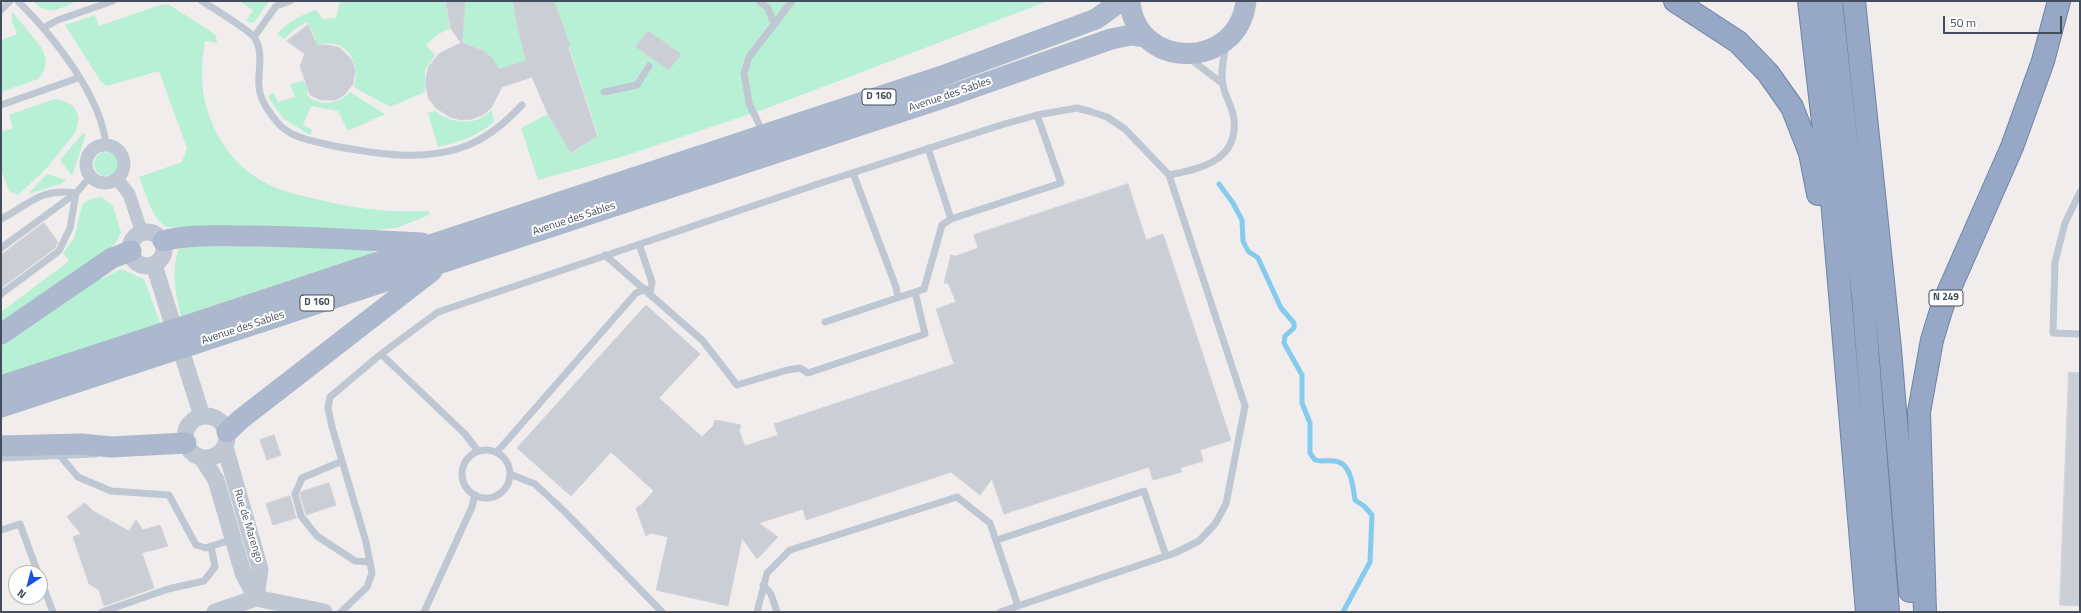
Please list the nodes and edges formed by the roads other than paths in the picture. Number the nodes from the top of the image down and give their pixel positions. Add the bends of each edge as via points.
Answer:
1 (10, 1) edge
2 (18, 1) edge
3 (113, 1) edge
4 (202, 1) edge
5 (290, 1) edge
6 (759, 1) edge
7 (792, 1) edge
8 (1121, 1) edge
9 (1130, 1) edge
10 (1675, 1) edge
11 (1809, 1) edge
12 (1830, 1) edge
13 (1854, 1) edge
14 (2060, 1) edge
15 (1248, 4) edge
16 (1, 10) edge
17 (776, 23) junction
18 (43, 28) junction
19 (254, 37) junction
20 (1146, 37) junction
21 (1227, 40) junction
22 (1184, 55) junction
23 (650, 66) dead end
24 (78, 78) junction
25 (1222, 84) junction
26 (604, 92) dead end
27 (1, 105) edge
28 (522, 105) dead end
29 (1037, 115) junction
30 (764, 135) junction
31 (106, 144) junction
32 (928, 148) junction
33 (853, 173) junction
34 (1169, 175) junction
35 (91, 176) junction
36 (117, 179) junction
37 (2080, 192) edge
38 (76, 193) junction
39 (1, 218) edge
40 (951, 219) junction
41 (142, 232) junction
42 (163, 241) junction
43 (638, 244) junction
44 (1, 248) edge
45 (131, 251) junction
46 (439, 253) junction
47 (604, 256) junction
48 (154, 265) junction
49 (648, 291) junction
50 (915, 292) junction
51 (1, 294) edge
52 (898, 297) junction
53 (1841, 298) junction
54 (825, 322) dead end
55 (1, 334) edge
56 (2080, 334) edge
57 (166, 342) junction
58 (380, 354) junction
59 (1, 386) edge
60 (1, 407) edge
61 (202, 416) junction
62 (226, 439) junction
63 (186, 443) junction
64 (1, 446) edge
65 (111, 447) junction
66 (478, 451) junction
67 (497, 452) junction
68 (61, 457) junction
69 (1, 458) edge
70 (202, 458) junction
71 (342, 460) junction
72 (510, 474) junction
73 (475, 495) junction
74 (1, 530) edge
75 (234, 539) junction
76 (997, 540) junction
77 (211, 546) junction
78 (1166, 556) junction
79 (370, 562) junction
80 (35, 565) edge
81 (764, 585) junction
82 (256, 598) junction
83 (48, 599) edge
84 (1018, 606) junction
85 (53, 612) edge
86 (102, 612) edge
87 (215, 612) edge
88 (324, 612) edge
89 (341, 612) edge
90 (424, 612) edge
91 (662, 612) edge
92 (757, 612) edge
93 (777, 612) edge
94 (1000, 612) edge
95 (1867, 612) edge
96 (1888, 612) edge
97 (1912, 612) edge
98 (1925, 612) edge

1 - 16 lane
2 - 18 lane
3 - 18 lane via 58,20
4 - 19 lane
5 - 19 lane via 276,6
6 - 17 lane via 768,8
7 - 17 lane
8 - 30 main road, Avenue des Sables / D 160 via 1096,19 1020,48
9 - 20 main road via 1133,16
10 - 53 highway via 1738,42 1768,73 1792,107 1810,153 1830,276
11 - 53 highway
12 - 96 highway via 1862,296
13 - 97 highway via 1890,349
14 - 98 highway, N 249 via 2043,61 2012,147 1943,304 1932,340 1919,412
15 - 21 main road via 1241,22
17 - 30 lane via 749,56 744,72 749,103
18 - 24 lane
19 - 28 lane via 260,55 258,82 262,99 278,123 298,138 371,153 434,153 467,146 508,120
20 - 22 main road via 1164,49
20 - 46 main road, Avenue des Sables / D 160 via 1131,35 1111,39 942,98
21 - 22 main road via 1207,52
21 - 25 lane
22 - 25 lane
23 - 26 lane via 637,85
24 - 27 lane
24 - 31 lane via 99,114
25 - 34 lane via 1234,120 1229,146 1219,159 1197,170
29 - 32 lane
29 - 34 lane via 1077,108 1107,117 1126,129
29 - 40 lane via 1061,183
30 - 46 main road, Avenue des Sables / D 160
31 - 35 street via 94,148 87,158 87,171
31 - 36 street via 117,148 124,158 124,169
32 - 33 lane
32 - 40 lane
33 - 43 lane
33 - 52 lane
34 - 78 lane via 1245,406 1226,504 1214,524 1199,541
35 - 36 street via 103,183
35 - 38 lane
36 - 41 street via 129,194
37 - 56 lane via 2065,223 2055,262 2053,333
38 - 39 lane via 60,191 43,194
38 - 44 lane
38 - 51 lane via 70,228 59,251
40 - 50 lane via 942,225 924,289
41 - 42 street via 152,232
41 - 45 street via 132,242
42 - 46 main road via 176,237 196,236 273,236
42 - 48 street via 164,252 159,262
43 - 47 lane
43 - 49 lane via 652,282
45 - 48 street via 139,264
45 - 55 main road via 112,258
46 - 57 main road, Avenue des Sables / D 160, bridge
46 - 62 main road via 241,419
47 - 49 lane
47 - 58 lane via 438,312
48 - 61 street
49 - 50 lane via 704,340 737,385 787,370 800,368 808,373 925,334
49 - 67 lane via 636,293
50 - 52 lane
52 - 54 lane
53 - 95 highway
57 - 59 main road, Avenue des Sables / D 160
57 - 60 main road, Avenue des Sables / D 160
58 - 66 lane via 465,434
58 - 71 lane via 330,396 328,408
61 - 62 street, Rue de Marengo via 215,417 225,426
61 - 63 street via 190,423 186,429
62 - 70 street via 215,456
62 - 82 street, Rue de Marengo via 260,569
63 - 65 main road
63 - 70 street, Rue de Marengo via 192,452
64 - 65 main road via 81,444
65 - 68 lane via 93,455
66 - 67 lane via 484,449
66 - 73 lane via 465,460 462,476 464,484
67 - 72 lane via 506,460
68 - 69 lane
68 - 77 lane via 78,477 111,492 169,496 196,545 206,548
70 - 75 street, Rue de Marengo via 216,480
71 - 79 lane
71 - 79 lane via 302,478 295,494 300,516 317,536 354,561
72 - 73 lane via 505,488 499,494 483,498
72 - 91 lane via 535,484
73 - 90 lane via 472,507
74 - 80 lane via 20,524
75 - 77 lane
75 - 82 street, Rue de Marengo via 243,573
76 - 78 lane via 1144,491
76 - 81 lane via 990,523 957,497 790,550 767,573
76 - 84 lane
77 - 86 lane via 215,567 204,582 168,589
78 - 84 lane
79 - 89 lane via 372,573 367,587
81 - 92 lane
81 - 93 lane via 771,594
82 - 87 street
82 - 88 street
83 - 85 lane
84 - 94 lane

